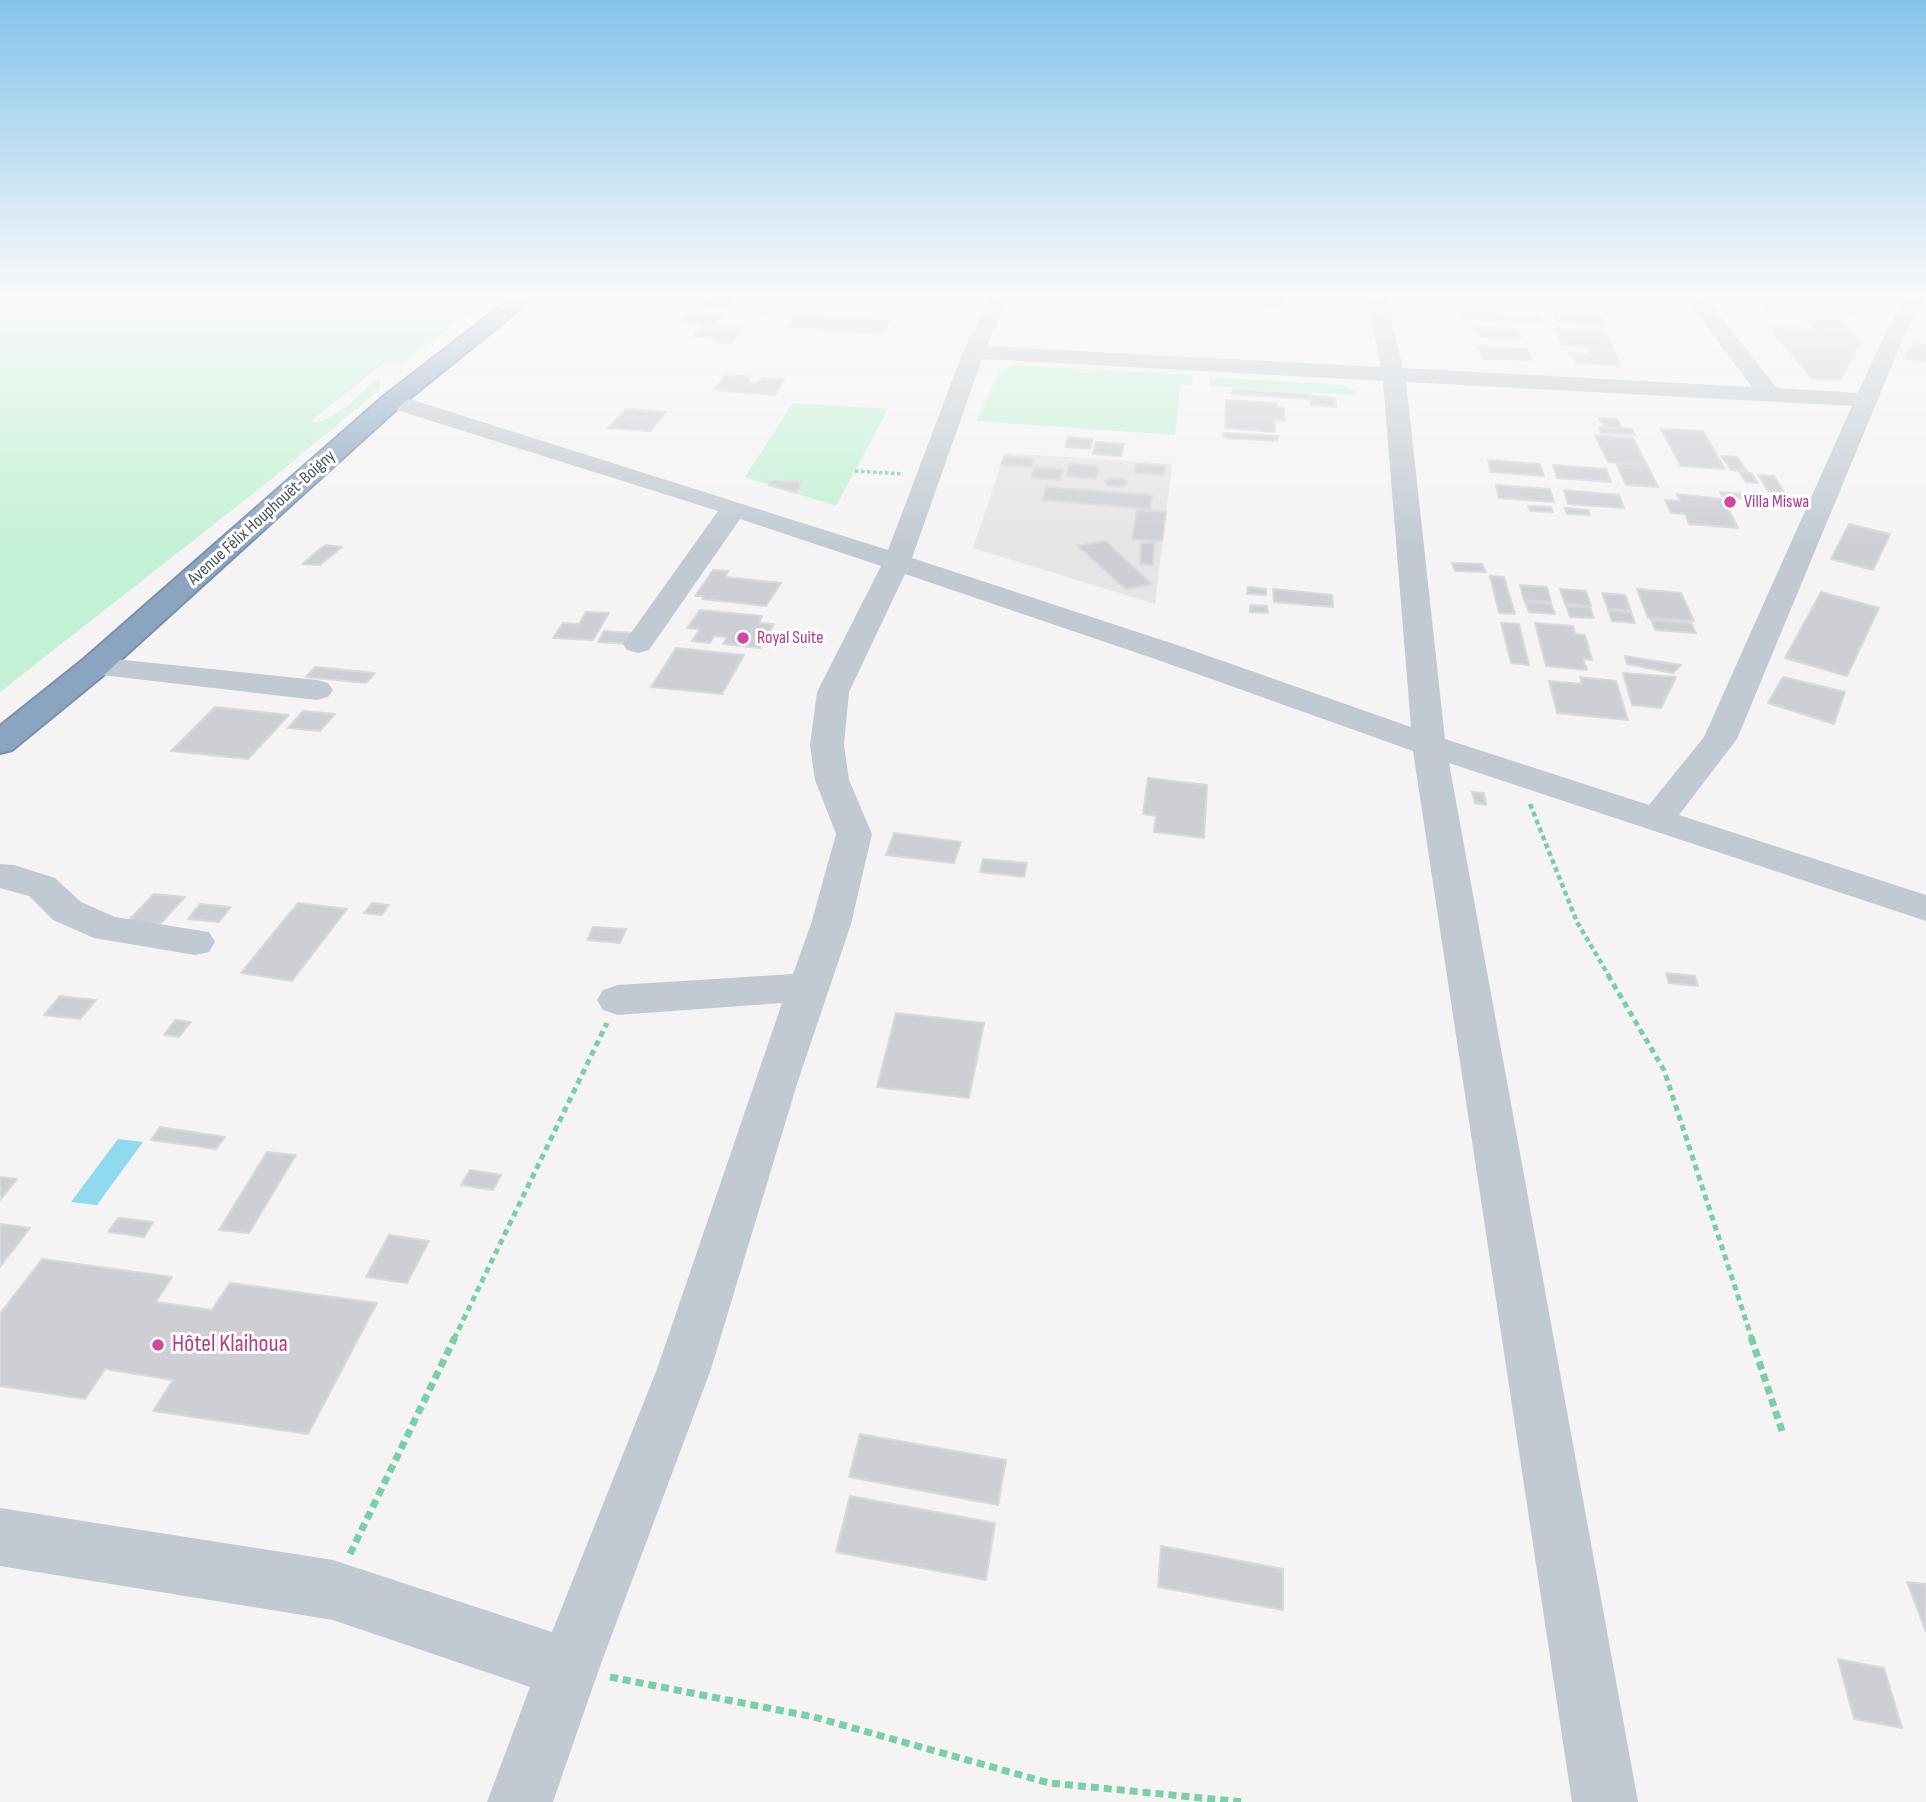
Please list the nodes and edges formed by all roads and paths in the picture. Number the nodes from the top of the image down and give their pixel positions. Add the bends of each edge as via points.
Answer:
1 (419, 380) edge
2 (964, 380) edge
3 (1394, 380) edge
4 (1490, 380) edge
5 (1759, 380) edge
6 (1875, 380) edge
7 (1770, 395) junction
8 (1867, 400) junction
9 (392, 401) junction
10 (855, 471) dead end
11 (874, 472) dead end
12 (734, 508) junction
13 (897, 562) junction
14 (638, 644) dead end
15 (95, 666) junction
16 (317, 690) dead end
17 (0, 743) edge
18 (1429, 745) junction
19 (1518, 774) junction
20 (1656, 820) junction
21 (0, 876) edge
22 (1926, 908) edge
23 (195, 942) dead end
24 (809, 987) junction
25 (618, 1000) joint
26 (1782, 1431) dead end
27 (0, 1537) edge
28 (333, 1590) junction
29 (568, 1669) junction
30 (520, 1802) edge
31 (1244, 1802) edge
32 (1605, 1802) edge

1 - 9 highway, Avenue Félix Houphouët-Boigny
2 - 13 street
3 - 18 street
4 - 7 street
5 - 7 street
6 - 8 street
7 - 8 street
8 - 20 street via 1720,739
9 - 12 street
9 - 15 highway, Avenue Félix Houphouët-Boigny
10 - 11 path
12 - 13 street
12 - 14 street
13 - 18 street
13 - 24 street via 833,692 827,745 832,780 854,834 831,925
15 - 16 street
15 - 17 highway, Avenue Félix Houphouët-Boigny
18 - 19 street
18 - 32 street
19 - 20 street
19 - 26 path via 1577,922 1664,1070
20 - 22 street
21 - 23 street via 42,887 67,911 108,929
24 - 25 street
24 - 29 street via 684,1369
25 - 28 path
27 - 28 street
28 - 29 street
29 - 30 street
29 - 31 path via 814,1717 1049,1783

